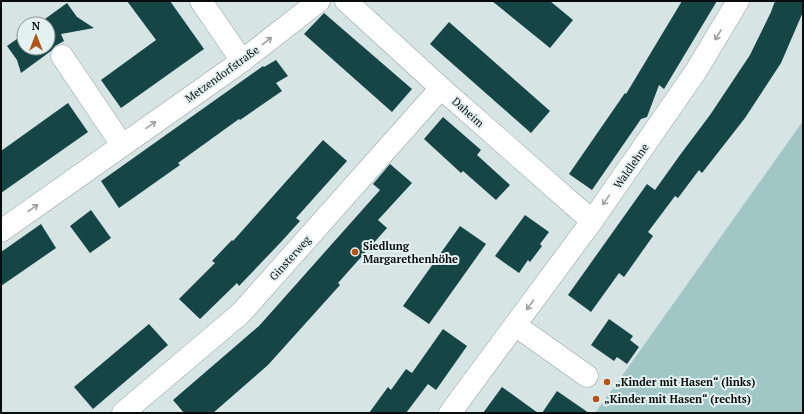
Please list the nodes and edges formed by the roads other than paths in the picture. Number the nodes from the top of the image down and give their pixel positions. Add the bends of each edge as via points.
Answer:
1 (200, 1) edge
2 (319, 1) edge
3 (346, 1) edge
4 (735, 2) edge
5 (62, 56) dead end
6 (242, 61) junction
7 (441, 88) junction
8 (122, 145) junction
9 (592, 221) junction
10 (3, 225) edge
11 (515, 325) junction
12 (587, 376) dead end
13 (123, 413) edge
14 (450, 413) edge

1 - 6 street
6 -> 2 street, Metzendorfstraße
3 - 7 street, Daheim
4 -> 9 street, Waldlehne via 696,71
5 - 8 street
8 -> 6 street, Metzendorfstraße
7 - 9 street, Daheim
7 - 13 street, Ginsterweg via 241,313
10 -> 8 street, Metzendorfstraße
9 -> 11 street, Waldlehne
11 - 12 street
11 - 14 street, Waldlehne

